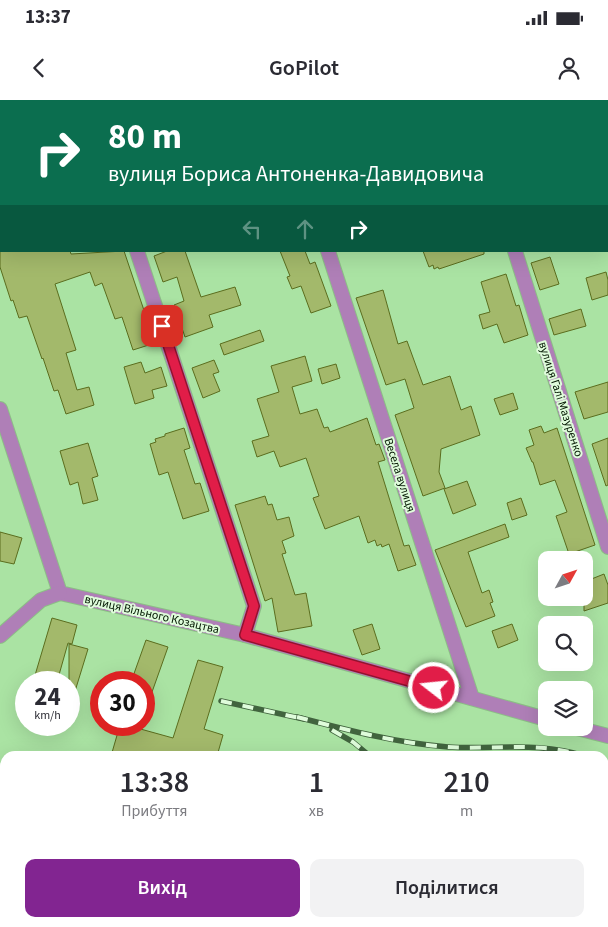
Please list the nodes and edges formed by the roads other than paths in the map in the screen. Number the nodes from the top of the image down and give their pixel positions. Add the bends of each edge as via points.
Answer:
1 (137, 252) edge
2 (328, 252) edge
3 (514, 252) edge
4 (0, 409) edge
5 (608, 547) edge
6 (60, 593) junction
7 (245, 635) junction
8 (0, 636) edge
9 (472, 698) junction
10 (538, 717) edge
11 (593, 732) edge
12 (608, 736) edge

1 - 7 street via 254,606
2 - 9 street, Весела вулиця
3 - 5 street, вулиця Галі Мазуренко
4 - 6 street
6 - 7 street, вулиця Вільного Козацтва
6 - 8 street via 40,600
7 - 9 street, вулиця Вільного Козацтва
9 - 10 street, вулиця Вільного Козацтва
11 - 12 street

